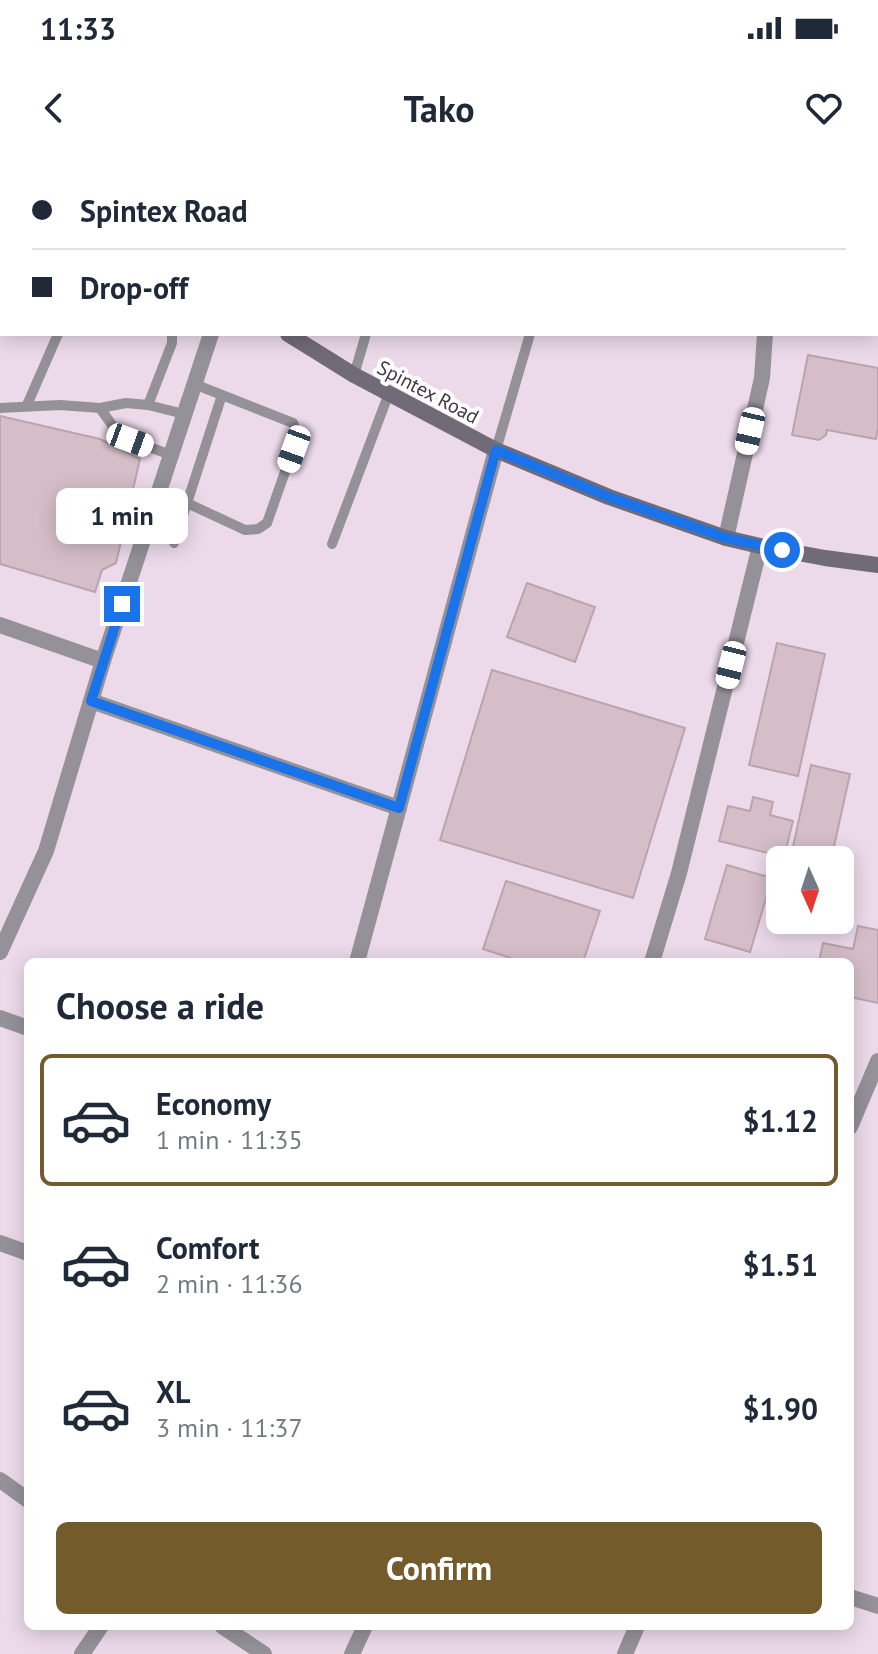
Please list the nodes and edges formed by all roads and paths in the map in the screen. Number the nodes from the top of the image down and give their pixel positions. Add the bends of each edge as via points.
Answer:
1 (57, 336) edge
2 (172, 336) edge
3 (210, 336) edge
4 (291, 336) edge
5 (365, 336) edge
6 (529, 336) edge
7 (765, 336) edge
8 (354, 375) junction
9 (194, 384) junction
10 (389, 393) junction
11 (222, 395) junction
12 (27, 405) junction
13 (148, 405) junction
14 (0, 408) edge
15 (100, 408) junction
16 (184, 414) junction
17 (496, 450) junction
18 (171, 455) junction
19 (159, 490) junction
20 (186, 502) junction
21 (726, 538) junction
22 (174, 543) dead end
23 (332, 544) dead end
24 (760, 546) junction
25 (878, 565) edge
26 (0, 625) edge
27 (103, 661) junction
28 (91, 701) junction
29 (399, 808) junction
30 (0, 952) edge
31 (358, 958) edge
32 (653, 958) edge
33 (0, 1018) edge
34 (24, 1027) edge
35 (878, 1061) edge
36 (854, 1118) edge
37 (0, 1243) edge
38 (24, 1252) edge
39 (0, 1480) edge
40 (24, 1497) edge
41 (854, 1598) edge
42 (878, 1606) edge
43 (98, 1630) edge
44 (228, 1630) edge
45 (363, 1630) edge
46 (635, 1630) edge
47 (82, 1654) edge
48 (264, 1654) edge
49 (352, 1654) edge
50 (625, 1654) edge

1 - 12 lane
2 - 13 lane
3 - 9 street
4 - 8 main road, Spintex Road
5 - 8 lane
6 - 17 lane
7 - 21 street via 762,378
8 - 10 main road, Spintex Road
9 - 11 lane
9 - 16 street
10 - 17 main road, Spintex Road
10 - 23 lane
11 - 20 lane
11 - 20 lane via 293,423 298,435 294,449 267,523 258,529 245,530
12 - 14 lane
12 - 15 lane
13 - 15 lane
13 - 16 lane
15 - 18 lane via 117,432
16 - 18 street
17 - 21 main road, Spintex Road
17 - 29 street
18 - 19 street
19 - 20 lane
19 - 27 street
20 - 22 lane
21 - 24 main road, Spintex Road
24 - 25 main road, Spintex Road
24 - 32 street
26 - 27 street
27 - 28 street
28 - 29 street
28 - 30 street via 46,851
29 - 31 street
33 - 34 street
35 - 36 street
37 - 38 street
39 - 40 street
41 - 42 street
43 - 47 street
44 - 48 street
45 - 49 street
46 - 50 street

